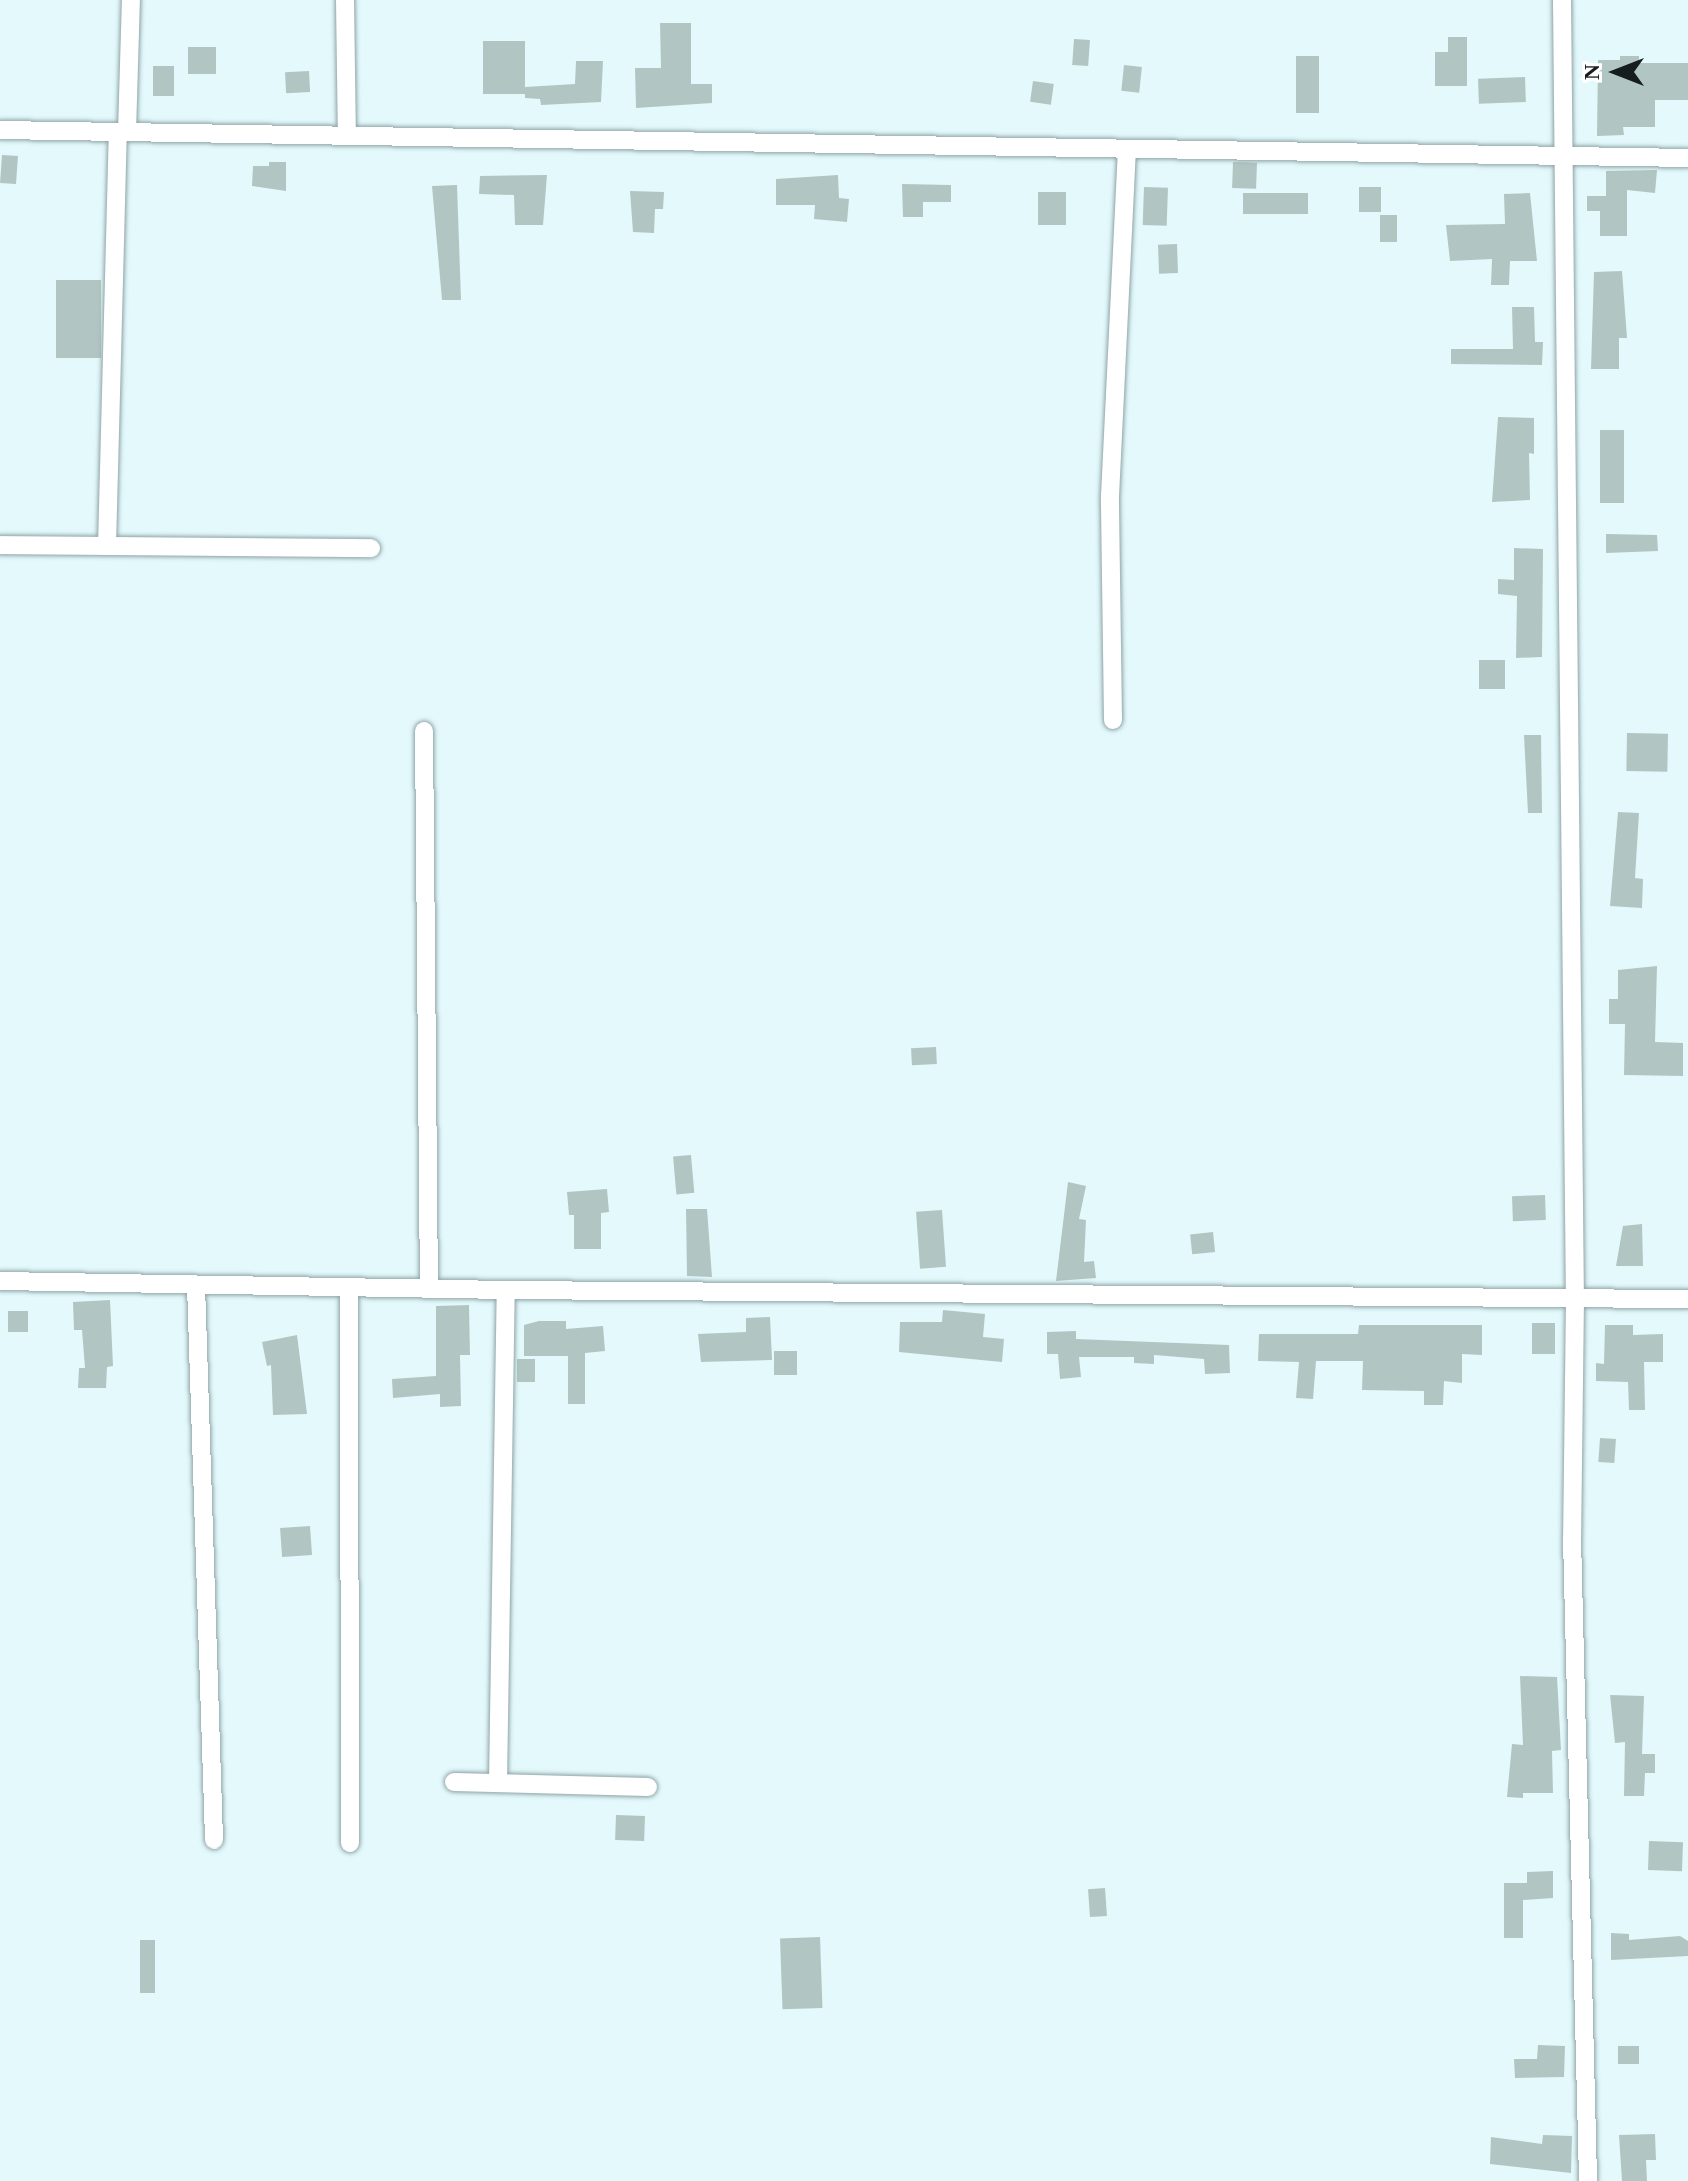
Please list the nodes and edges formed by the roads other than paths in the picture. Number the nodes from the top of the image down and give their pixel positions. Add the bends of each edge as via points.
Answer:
1 (131, 0) edge
2 (345, 0) edge
3 (1562, 0) edge
4 (0, 130) edge
5 (123, 132) junction
6 (347, 136) junction
7 (1127, 151) junction
8 (1688, 158) edge
9 (1564, 159) junction
10 (0, 545) edge
11 (107, 546) junction
12 (371, 548) dead end
13 (1113, 720) dead end
14 (424, 731) dead end
15 (0, 1281) edge
16 (196, 1285) junction
17 (349, 1288) junction
18 (429, 1289) junction
19 (506, 1290) junction
20 (1575, 1299) junction
21 (1688, 1299) edge
22 (454, 1782) dead end
23 (498, 1783) junction
24 (648, 1787) dead end
25 (214, 1840) dead end
26 (350, 1843) dead end
27 (1588, 2181) edge

1 - 5 street
2 - 6 street
3 - 9 street
4 - 5 street
5 - 6 street
5 - 11 street
6 - 7 street
7 - 9 street
7 - 13 street via 1111,451
8 - 9 street
9 - 20 street
10 - 11 street
11 - 12 street
14 - 18 street
15 - 16 street
16 - 17 street
16 - 25 street
17 - 18 street
17 - 26 street
18 - 19 street
19 - 20 street
19 - 23 street
20 - 21 street
20 - 27 street via 1572,1538
22 - 23 street
23 - 24 street

